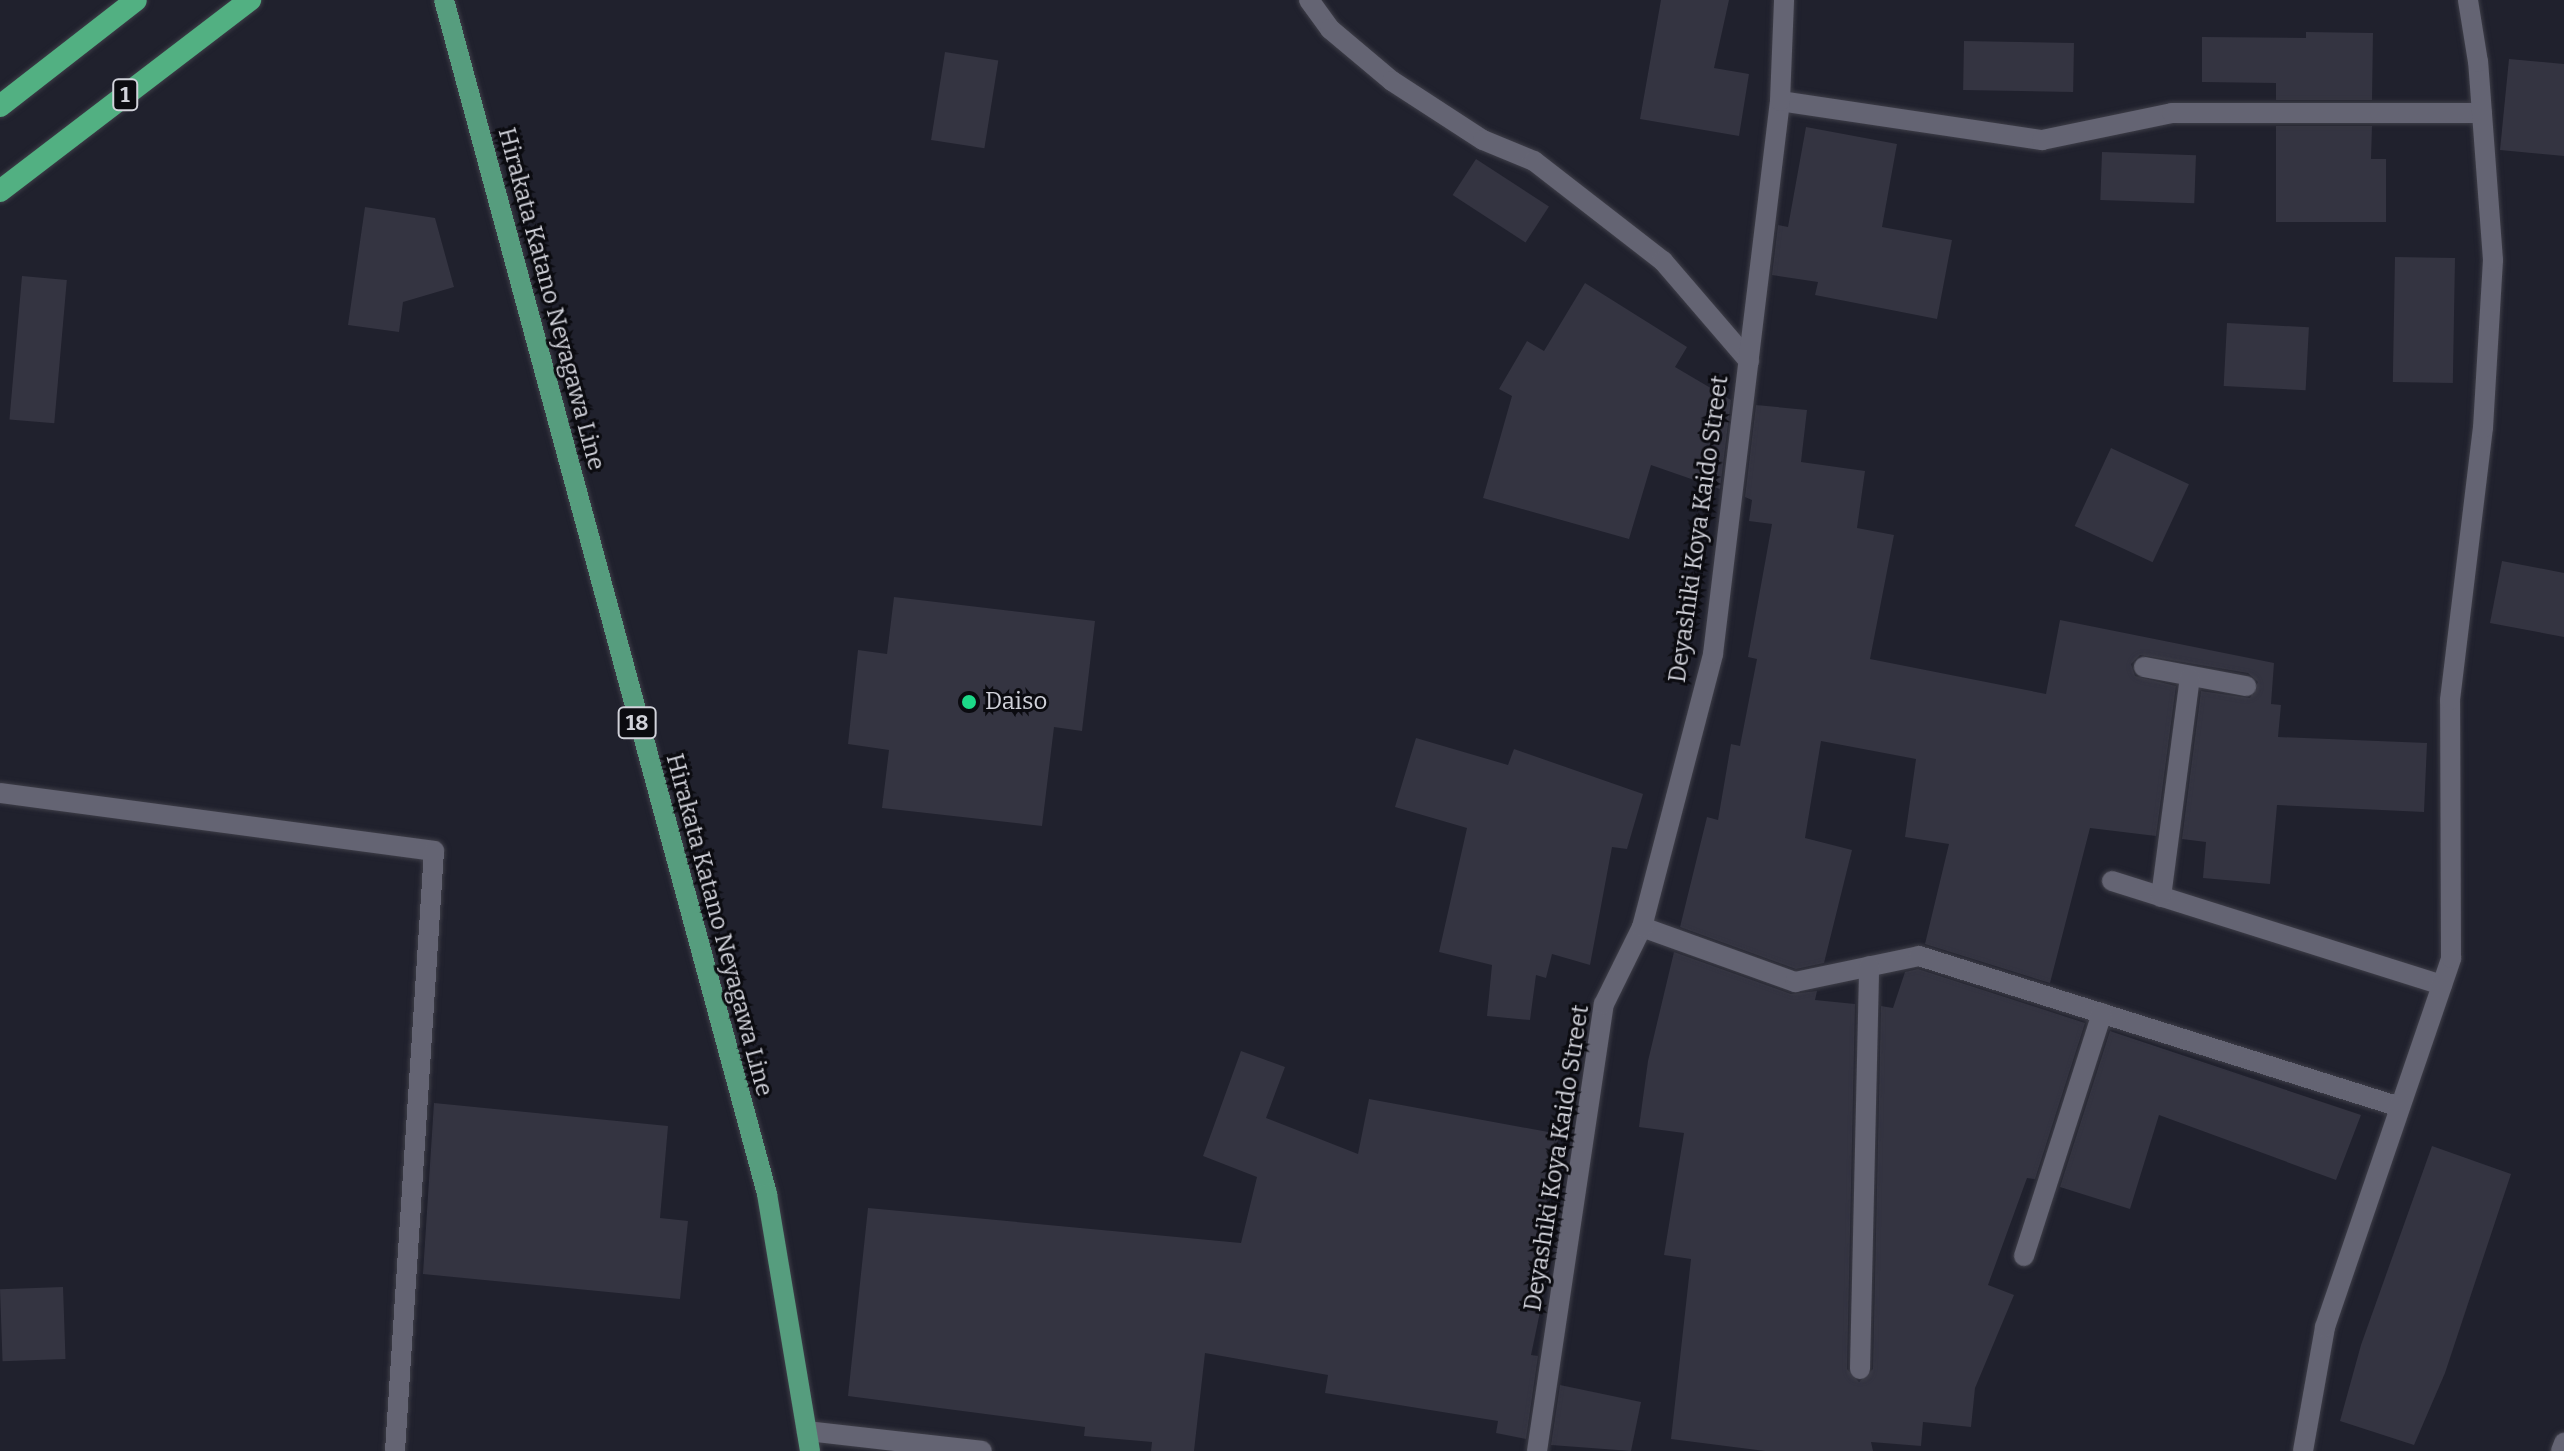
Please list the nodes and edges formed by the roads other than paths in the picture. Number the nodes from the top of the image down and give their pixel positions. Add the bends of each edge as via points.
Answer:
1 (136, 0) edge
2 (250, 0) edge
3 (444, 0) edge
4 (1309, 0) edge
5 (1784, 0) edge
6 (2468, 0) edge
7 (1780, 101) junction
8 (0, 106) edge
9 (2482, 113) junction
10 (0, 191) edge
11 (1749, 361) junction
12 (2144, 667) dead end
13 (2190, 678) junction
14 (2246, 686) dead end
15 (0, 793) edge
16 (2112, 881) dead end
17 (2161, 897) junction
18 (1642, 927) junction
19 (1869, 966) junction
20 (2442, 985) junction
21 (2102, 1013) junction
22 (2400, 1107) junction
23 (2024, 1256) dead end
24 (1860, 1369) dead end
25 (809, 1441) edge
26 (2564, 1443) edge
27 (395, 1451) edge
28 (982, 1451) edge
29 (1537, 1451) edge
30 (2303, 1451) edge
31 (2561, 1451) edge

1 - 8 highway
2 - 10 highway, 1
3 - 25 main road, Hirakata Katano Neyagawa Line / 18 via 767,1194
4 - 11 street via 1330,29 1392,81 1483,140 1534,161 1663,261
5 - 7 street, Deyashiki Koya Kaido Street
6 - 9 street
7 - 9 street via 2042,140 2172,113
7 - 11 street, Deyashiki Koya Kaido Street
9 - 20 street via 2493,260 2483,428 2450,700 2451,958
11 - 18 street, Deyashiki Koya Kaido Street via 1713,654
12 - 13 street
13 - 14 street
13 - 17 street
15 - 27 street via 434,851
16 - 17 street
17 - 20 street
18 - 19 street via 1795,982
18 - 29 street, Deyashiki Koya Kaido Street via 1604,1004
19 - 21 street via 1919,956
19 - 24 street
20 - 22 street
21 - 22 street
21 - 23 street
22 - 30 street via 2325,1327
25 - 28 street
26 - 31 street

